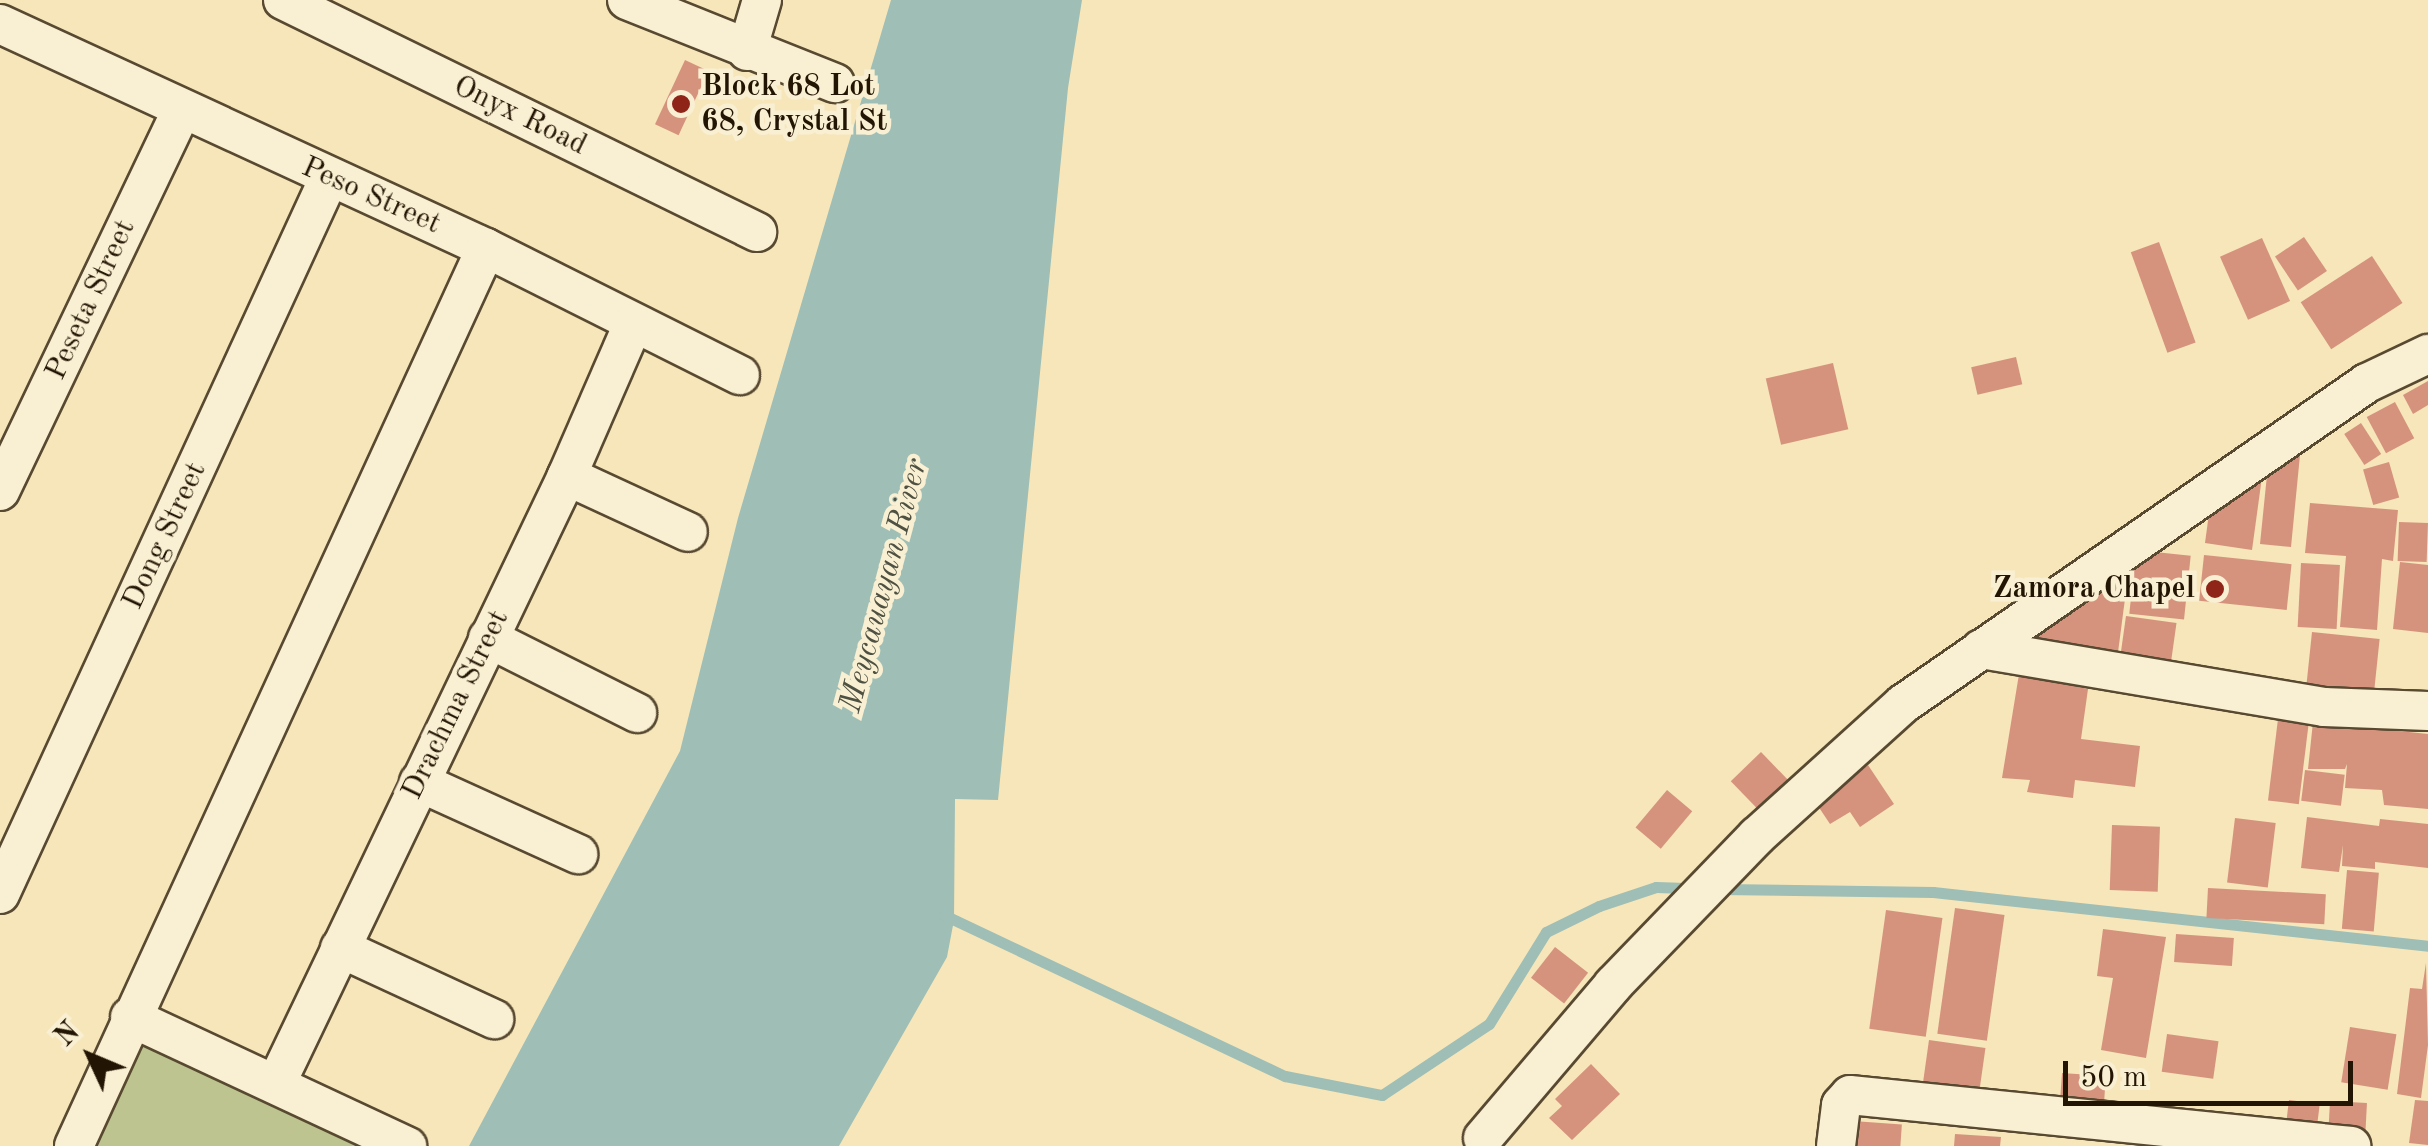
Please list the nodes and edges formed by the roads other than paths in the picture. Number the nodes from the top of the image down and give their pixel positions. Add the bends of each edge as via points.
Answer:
1 (283, 0) edge
2 (627, 0) edge
3 (762, 0) edge
4 (3, 34) edge
5 (747, 51) junction
6 (835, 84) dead end
7 (182, 109) junction
8 (329, 178) junction
9 (757, 232) dead end
10 (486, 248) junction
11 (633, 324) junction
12 (2428, 354) edge
13 (740, 376) dead end
14 (567, 476) junction
15 (0, 491) edge
16 (688, 532) dead end
17 (488, 638) junction
18 (1980, 649) junction
19 (2428, 711) edge
20 (637, 713) dead end
21 (419, 782) junction
22 (578, 854) dead end
23 (0, 894) edge
24 (340, 948) junction
25 (130, 1017) junction
26 (494, 1020) dead end
27 (276, 1084) junction
28 (2012, 1130) edge
29 (2135, 1136) edge
30 (1483, 1138) dead end
31 (2247, 1141) edge
32 (74, 1146) edge
33 (408, 1146) edge
34 (1836, 1146) edge
35 (2351, 1146) edge

1 - 9 street, Onyx Road
2 - 5 street
3 - 5 street
4 - 7 street, Peso Street
5 - 6 street
7 - 8 street, Peso Street
7 - 15 street, Peseta Street
8 - 10 street, Peso Street
8 - 23 street, Dong Street
10 - 11 street, Peso Street
10 - 25 street
11 - 13 street, Peso Street
11 - 14 street, Drachma Street
12 - 18 street via 2366,383
14 - 16 street
14 - 17 street, Drachma Street
17 - 20 street
17 - 21 street, Drachma Street
18 - 19 street via 2324,707
18 - 30 street via 1903,704 1757,836 1614,985
21 - 22 street
21 - 24 street, Drachma Street
24 - 26 street
24 - 27 street, Drachma Street
25 - 27 street
25 - 32 street
27 - 33 street
28 - 29 street
28 - 34 street via 1850,1095 1841,1105
29 - 31 street
31 - 35 street

